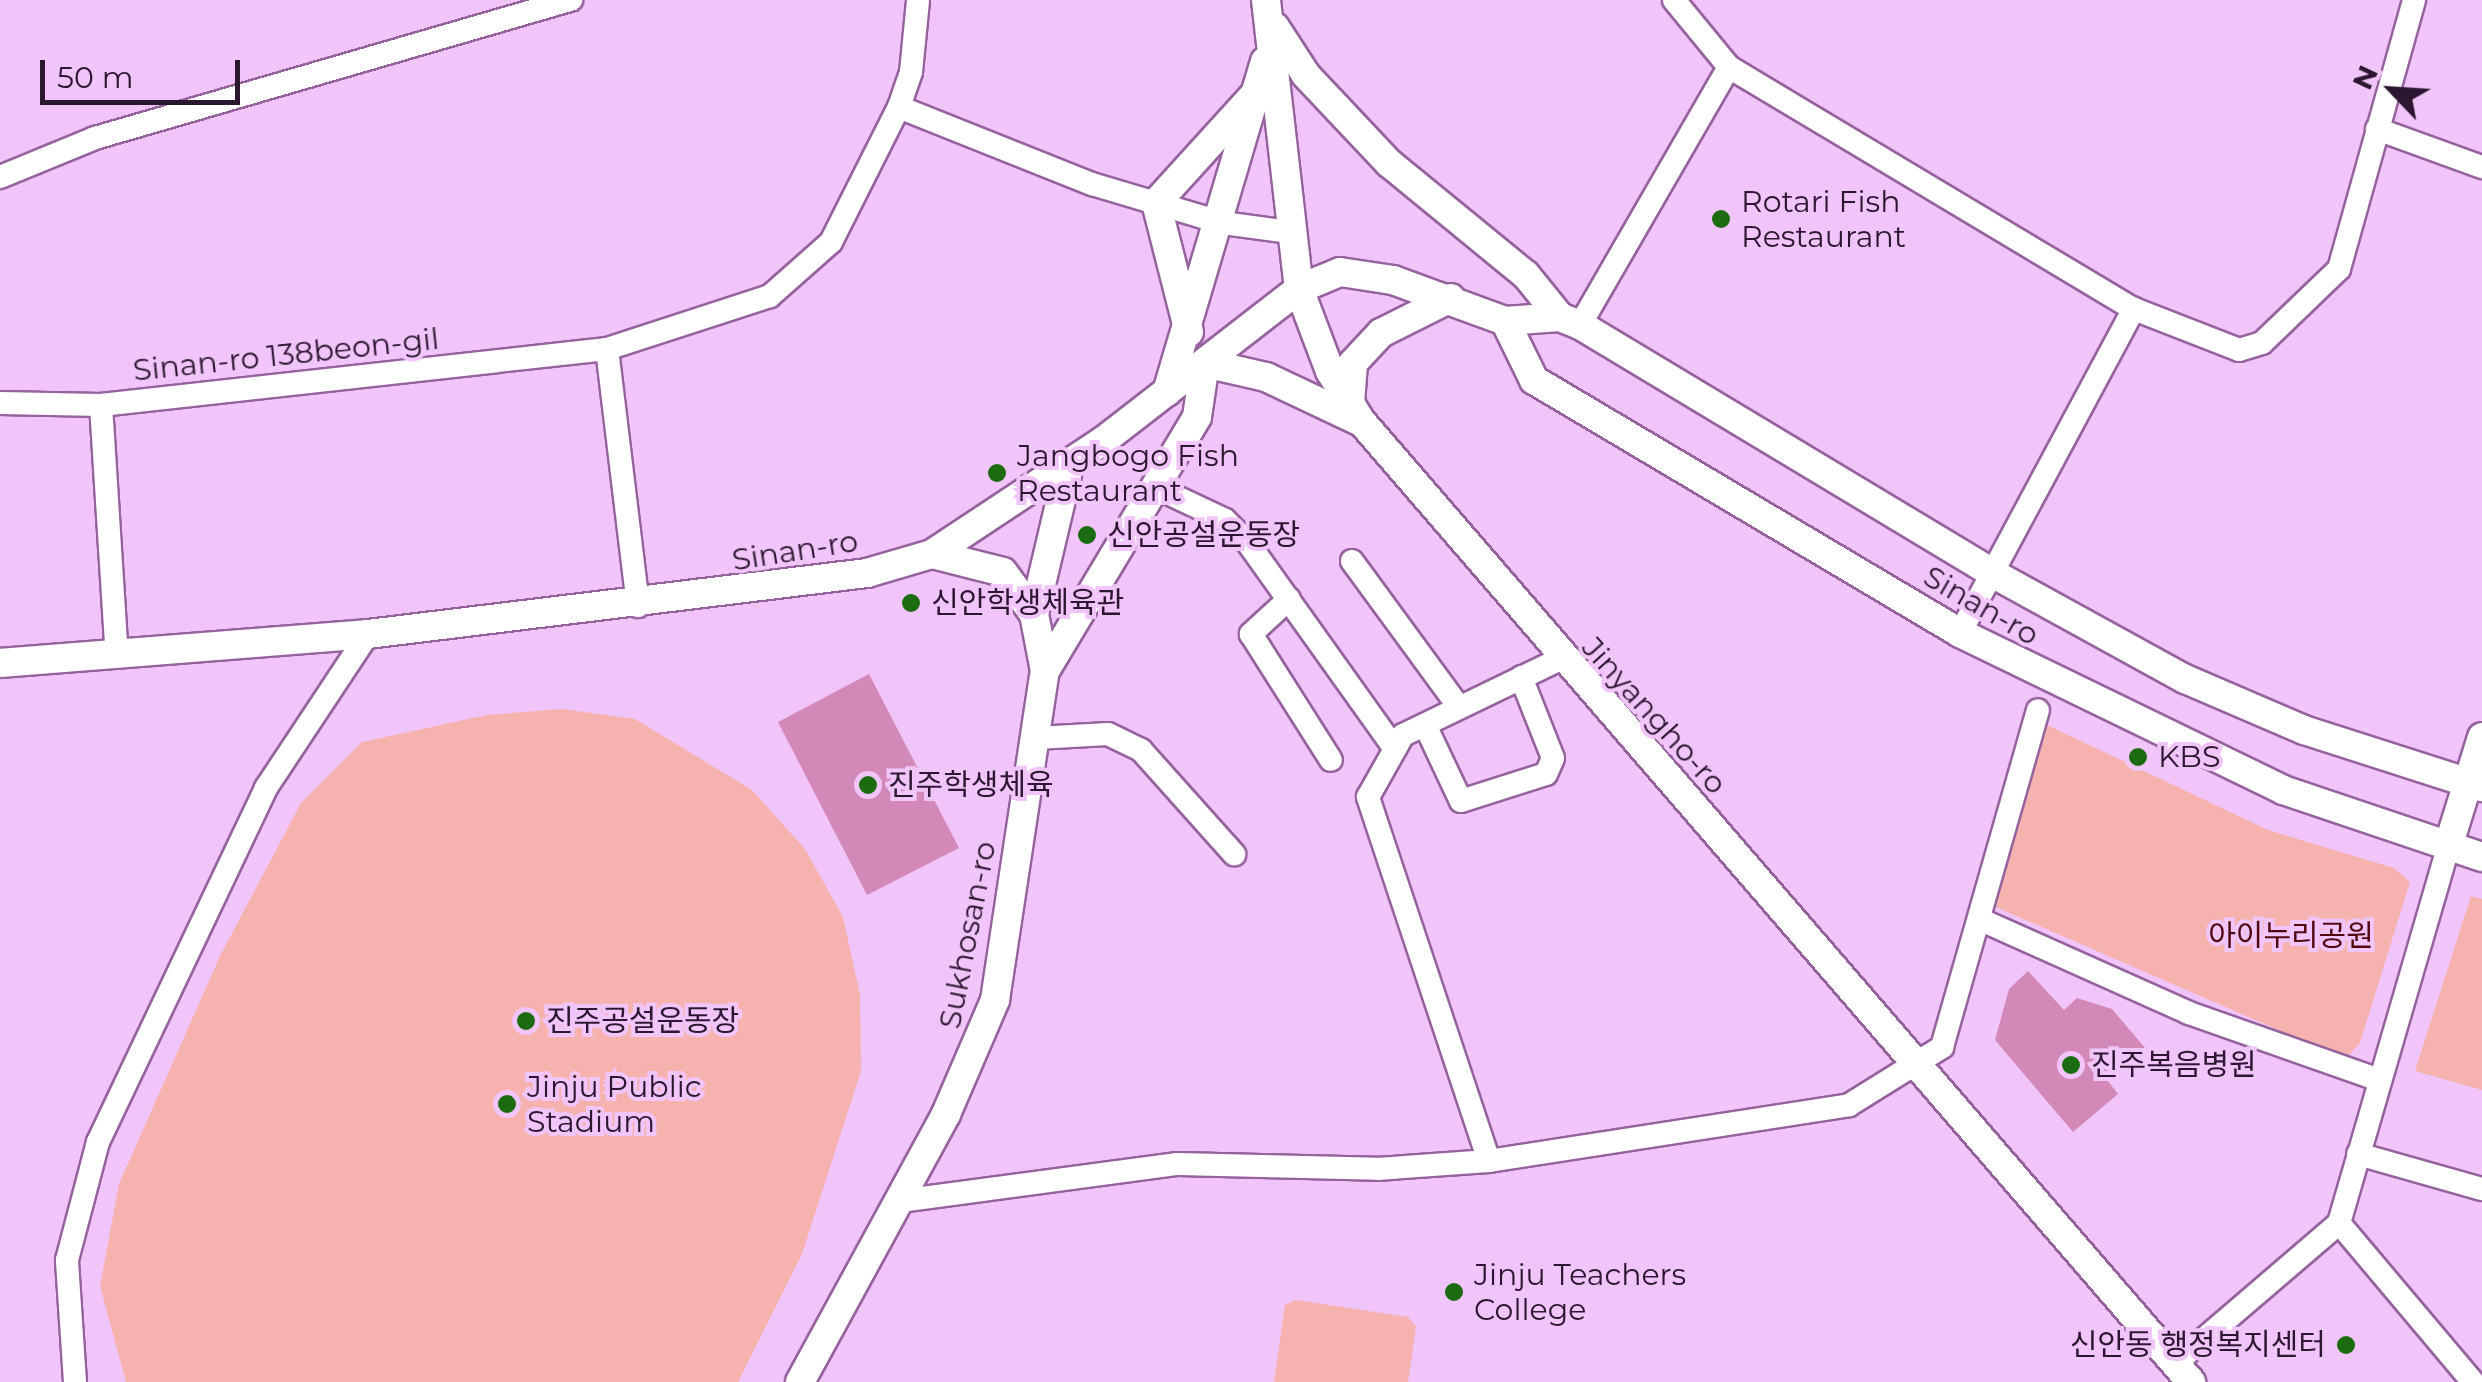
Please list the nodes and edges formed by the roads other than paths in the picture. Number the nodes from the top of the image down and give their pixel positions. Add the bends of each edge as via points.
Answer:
1 (572, 0) edge
2 (918, 0) edge
3 (1674, 0) edge
4 (2414, 0) edge
5 (1270, 13) edge
6 (1730, 67) junction
7 (1257, 92) junction
8 (899, 106) junction
9 (2377, 129) junction
10 (2482, 168) edge
11 (0, 176) edge
12 (1156, 203) junction
13 (1223, 222) junction
14 (1290, 232) junction
15 (1299, 289) junction
16 (1451, 298) junction
17 (2134, 309) junction
18 (1570, 321) junction
19 (1505, 322) junction
20 (1190, 333) junction
21 (608, 349) junction
22 (1206, 363) junction
23 (1167, 392) junction
24 (0, 402) edge
25 (101, 406) junction
26 (1355, 412) junction
27 (1070, 462) junction
28 (1155, 487) junction
29 (932, 554) junction
30 (1352, 561) dead end
31 (1992, 573) junction
32 (1289, 599) junction
33 (638, 606) junction
34 (1034, 614) junction
35 (1960, 633) junction
36 (368, 634) junction
37 (117, 656) junction
38 (1560, 659) junction
39 (0, 663) edge
40 (1045, 671) junction
41 (1521, 676) junction
42 (1459, 707) junction
43 (2038, 710) dead end
44 (1425, 724) junction
45 (2482, 737) edge
46 (1036, 738) junction
47 (1395, 749) junction
48 (1331, 760) dead end
49 (2475, 785) edge
50 (2448, 847) junction
51 (1234, 854) dead end
52 (2482, 857) edge
53 (1979, 919) junction
54 (1922, 1066) junction
55 (2379, 1080) junction
56 (2358, 1154) junction
57 (1489, 1161) junction
58 (2482, 1189) edge
59 (900, 1200) junction
60 (2339, 1222) junction
61 (2184, 1372) edge
62 (75, 1382) edge
63 (800, 1382) edge
64 (2473, 1382) edge

1 - 11 street via 95,138
2 - 8 street, Sinan-ro 138beon-gil via 911,72
3 - 6 street
4 - 9 street
5 - 7 street
5 - 14 street, Jinyangho-ro
5 - 18 street via 1306,75 1389,162 1526,275
6 - 17 street
6 - 18 street
7 - 12 street
7 - 13 street
8 - 12 street via 998,152
8 - 21 street, Sinan-ro 138beon-gil via 830,242 770,296
9 - 10 street
9 - 17 street via 2339,269 2262,343 2222,349
12 - 13 street
12 - 20 street
13 - 14 street
13 - 20 street
14 - 15 street, Jinyangho-ro
15 - 16 street, Sinan-ro via 1340,272
15 - 22 street, Sinan-ro
15 - 26 street, Jinyangho-ro
16 - 19 street, Sinan-ro
16 - 26 street via 1381,333 1353,363
17 - 31 street
18 - 19 street, Sinan-ro
18 - 31 street, Sinan-ro
19 - 35 street, Sinan-ro via 1534,380
20 - 23 street
21 - 25 street, Sinan-ro 138beon-gil
21 - 33 street
22 - 23 street, Sinan-ro
22 - 26 street via 1266,377
22 - 28 street via 1197,417
23 - 27 street, Sinan-ro
24 - 25 street via 14,409
25 - 37 street, Sinan-ro 138beon-gil
26 - 38 street, Jinyangho-ro
27 - 29 street, Sinan-ro
27 - 34 street, Sukhosan-ro
28 - 32 street via 1225,520
28 - 40 street
29 - 33 street, Sinan-ro via 794,587
29 - 34 street via 1003,572
30 - 42 street
31 - 35 street
31 - 49 street, Sinan-ro via 2186,679 2304,730
32 - 47 street
32 - 48 street via 1252,634
33 - 36 street, Sinan-ro
34 - 40 street, Sukhosan-ro
35 - 50 street, Sinan-ro via 2162,738
36 - 37 street, Sinan-ro
36 - 62 street via 266,788 98,1142 67,1260
37 - 39 street, Sinan-ro
38 - 41 street
38 - 54 street, Jinyangho-ro
40 - 46 street, Sukhosan-ro
41 - 42 street
41 - 44 street via 1552,758 1546,774 1460,801
42 - 44 street
43 - 53 street
44 - 47 street
45 - 49 street
46 - 51 street via 1108,734 1141,750
46 - 59 street, Sukhosan-ro via 996,1000 983,1041
47 - 57 street via 1368,797
49 - 50 street
50 - 52 street, Sinan-ro
50 - 55 street
53 - 54 street via 1942,1048
53 - 55 street via 2189,1013
54 - 57 street via 1849,1104
54 - 61 street, Jinyangho-ro
55 - 56 street
56 - 58 street
56 - 60 street
57 - 59 street via 1377,1169 1178,1164
59 - 63 street, Sukhosan-ro
60 - 61 street
60 - 64 street

